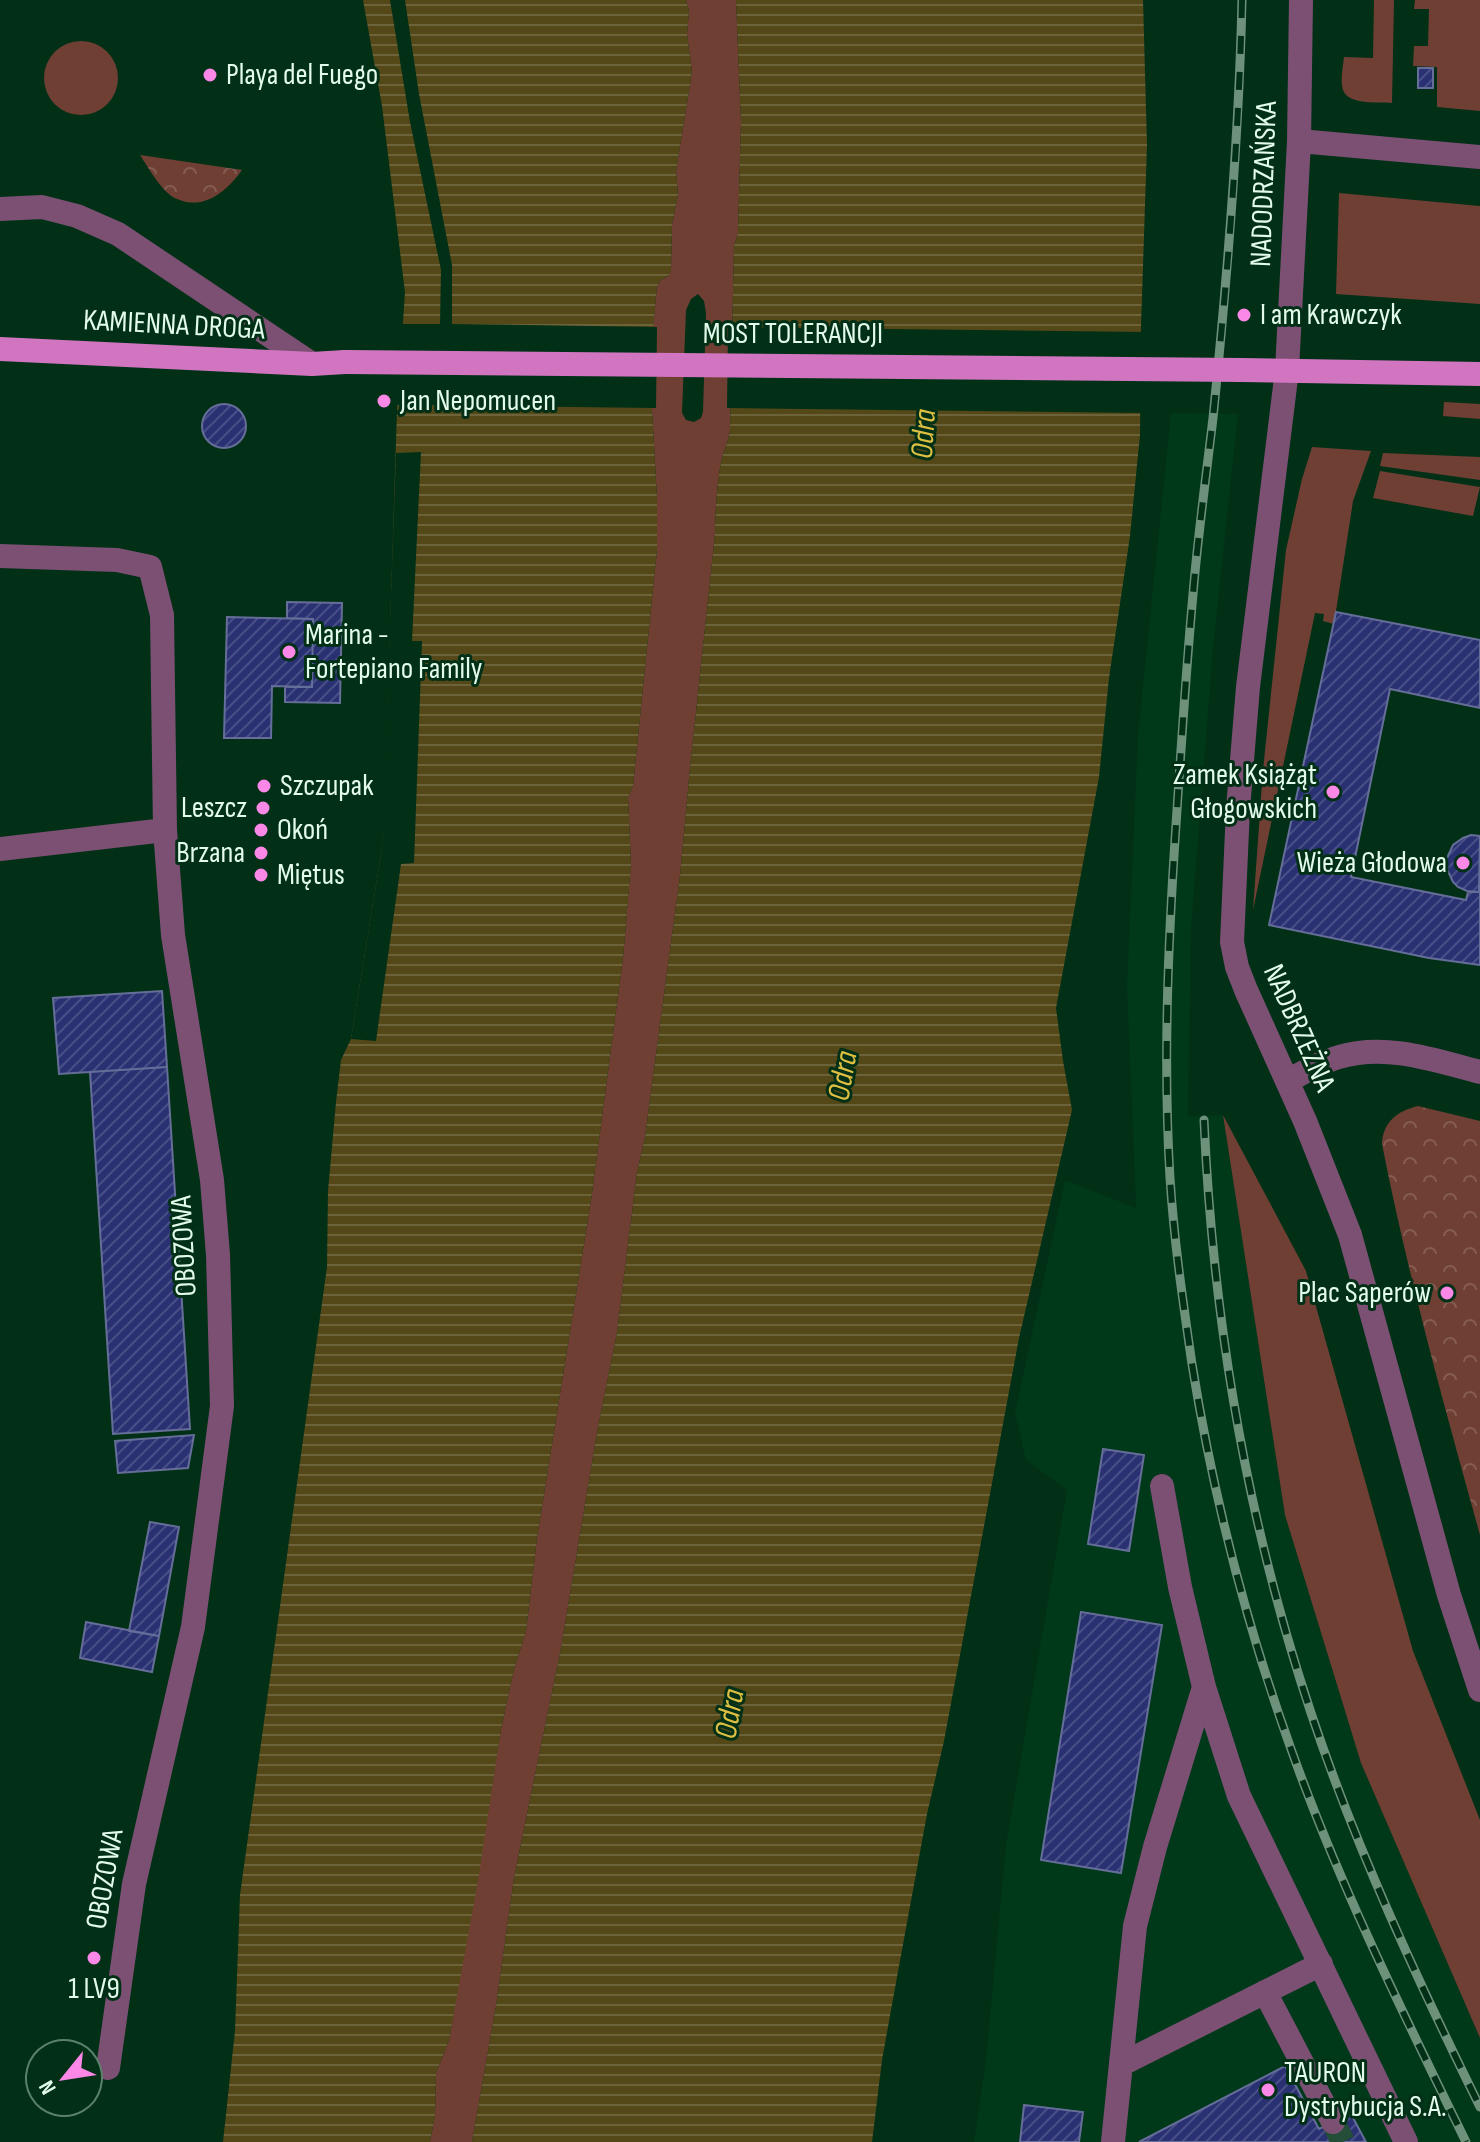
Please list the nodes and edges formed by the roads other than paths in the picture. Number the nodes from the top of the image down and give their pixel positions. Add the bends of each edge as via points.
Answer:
1 (1301, 0) edge
2 (1299, 141) junction
3 (1480, 157) edge
4 (0, 209) edge
5 (0, 349) edge
6 (345, 362) joint
7 (312, 364) junction
8 (1287, 370) junction
9 (1480, 374) edge
10 (0, 556) edge
11 (165, 830) junction
12 (0, 849) edge
13 (1480, 1072) edge
14 (1288, 1081) junction
15 (1162, 1486) dead end
16 (1204, 1687) junction
17 (1480, 1690) edge
18 (1321, 1964) junction
19 (1265, 1992) junction
20 (1122, 2064) junction
21 (108, 2068) dead end
22 (1333, 2122) tunnel mouth
23 (1113, 2142) edge
24 (1406, 2142) edge

1 - 2 street, NADODRZAŃSKA
2 - 3 street
2 - 8 street, NADODRZAŃSKA
4 - 7 street via 42,207 118,234
5 - 7 main road, KAMIENNA DROGA
6 - 7 main road, KAMIENNA DROGA
6 - 8 main road, MOST TOLERANCJI, bridge
8 - 9 main road, MOST TOLERANCJI
8 - 14 street, NADBRZEŻNA via 1248,687 1231,930 1237,967
10 - 11 street, OBOZOWA via 117,560 150,567 162,615
11 - 12 street
11 - 21 street, OBOZOWA via 173,935 212,1180 222,1406 193,1627 134,1884
13 - 14 street via 1407,1054 1363,1052 1325,1061
14 - 17 street, NADBRZEŻNA via 1350,1235
15 - 16 street
16 - 18 street via 1239,1796
16 - 20 street via 1135,1926
18 - 19 street
18 - 24 street
19 - 20 street
19 - 22 street
20 - 23 street

